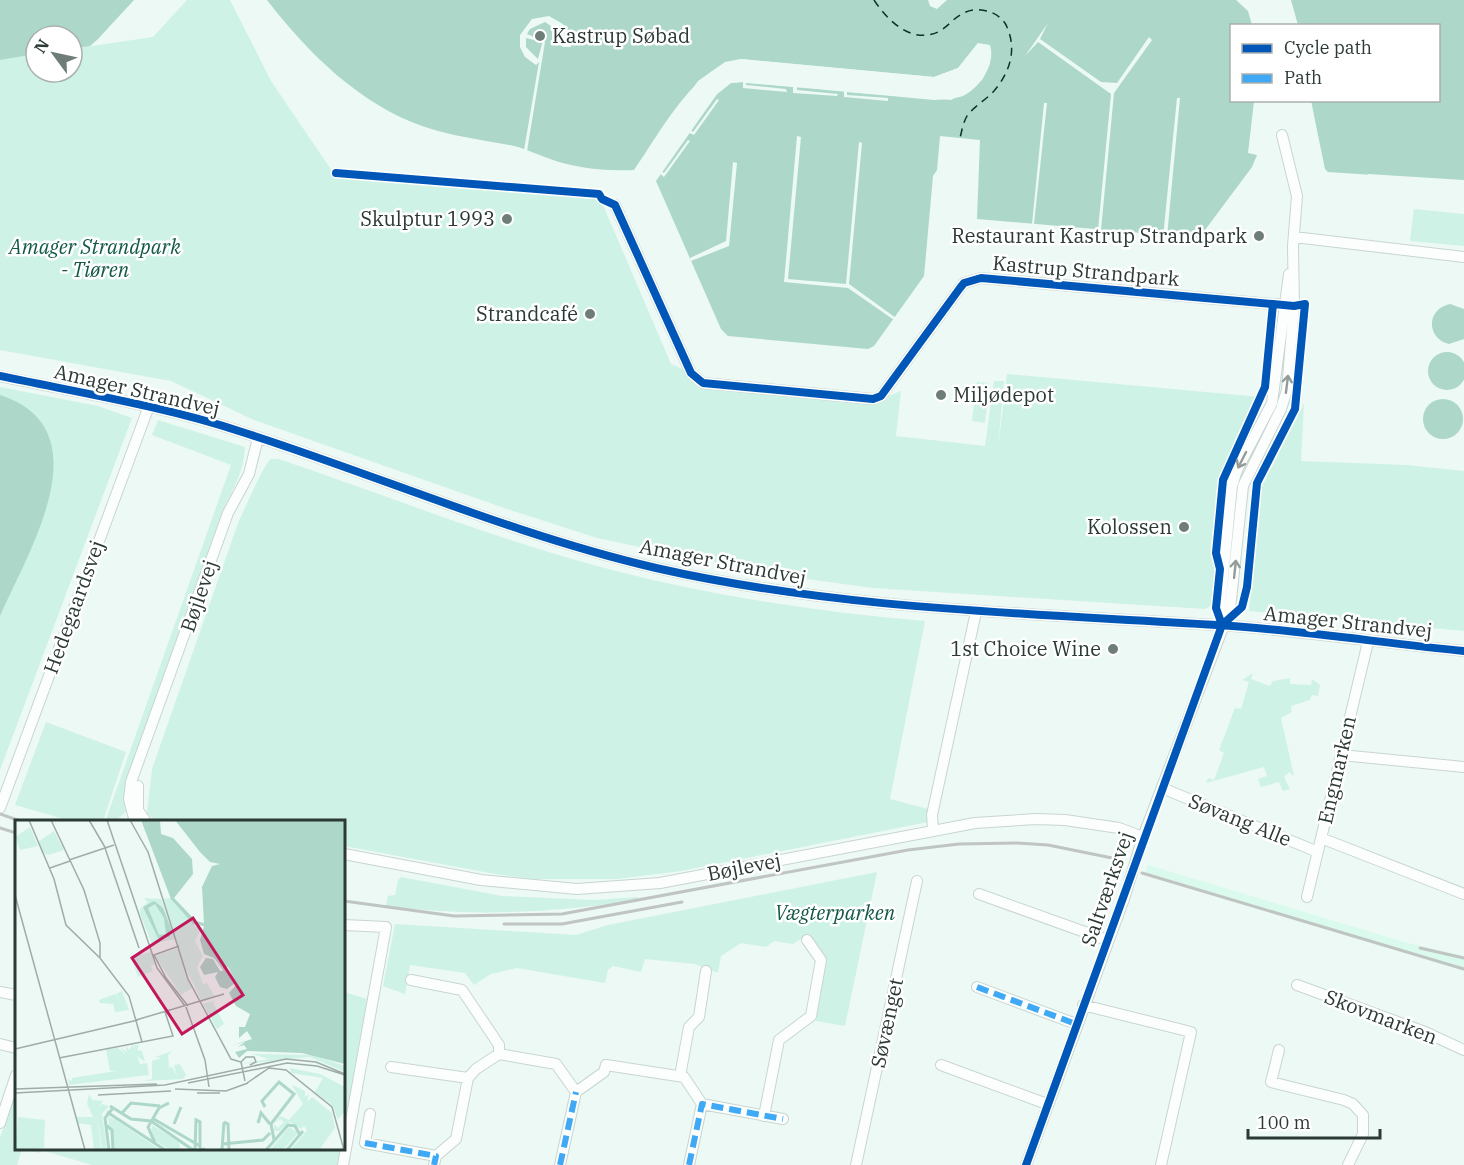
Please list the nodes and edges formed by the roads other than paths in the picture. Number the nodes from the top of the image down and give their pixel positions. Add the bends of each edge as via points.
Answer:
1 (1282, 135) dead end
2 (615, 205) dead end
3 (1294, 241) junction
4 (1464, 257) edge
5 (1289, 305) junction
6 (0, 376) edge
7 (149, 406) junction
8 (258, 438) junction
9 (976, 612) junction
10 (1222, 625) junction
11 (1368, 642) junction
12 (1464, 651) edge
13 (142, 756) junction
14 (1341, 756) junction
15 (1464, 767) edge
16 (1162, 788) junction
17 (0, 808) edge
18 (134, 820) edge
19 (145, 820) edge
20 (933, 829) junction
21 (1143, 837) junction
22 (1321, 838) junction
23 (1318, 852) junction
24 (345, 854) edge
25 (917, 881) dead end
26 (979, 894) dead end
27 (1464, 894) edge
28 (1307, 897) dead end
29 (345, 925) edge
30 (807, 940) dead end
31 (1107, 940) junction
32 (706, 971) dead end
33 (411, 980) dead end
34 (1296, 985) dead end
35 (977, 987) dead end
36 (0, 992) edge
37 (15, 995) edge
38 (1083, 1005) junction
39 (1076, 1024) junction
40 (0, 1044) edge
41 (15, 1048) edge
42 (1279, 1050) dead end
43 (1464, 1050) edge
44 (499, 1054) junction
45 (940, 1065) dead end
46 (391, 1067) dead end
47 (680, 1076) junction
48 (468, 1078) junction
49 (6, 1088) edge
50 (576, 1092) junction
51 (702, 1104) junction
52 (1047, 1104) junction
53 (370, 1114) dead end
54 (765, 1116) junction
55 (783, 1119) dead end
56 (0, 1123) edge
57 (435, 1161) edge
58 (1161, 1163) edge
59 (343, 1165) edge
60 (560, 1165) edge
61 (689, 1165) edge
62 (856, 1165) edge
63 (1026, 1165) edge
64 (1348, 1165) edge

1 - 3 street via 1297,196
2 - 5 street, Kastrup Strandpark via 691,373 703,383 873,399 881,396 964,283 981,278
3 - 4 street
3 - 5 street
5 - 10 street via 1287,390 1243,486 1230,609
6 - 7 street, Amager Strandvej
7 - 8 street, Amager Strandvej
7 - 17 street, Hedegaardsvej
8 - 9 street, Amager Strandvej via 534,534 655,568 860,603
8 - 13 street, Bøjlevej via 249,474 228,513
9 - 10 street, Amager Strandvej
9 - 20 street via 932,815
10 - 11 street, Amager Strandvej
10 - 16 street, Saltværksvej
11 - 12 street, Amager Strandvej
11 - 14 street, Engmarken
13 - 18 street, Bøjlevej via 131,782 129,800
13 - 19 street, Bøjlevej via 136,797
14 - 15 street
14 - 22 street, Engmarken
16 - 21 street, Saltværksvej
16 - 23 street, Søvang Alle
20 - 21 street, Bøjlevej via 1046,819 1119,828
20 - 24 street, Bøjlevej via 660,883 577,889 481,880
21 - 31 street, Saltværksvej
22 - 23 street, Engmarken
22 - 27 street, Søvang Alle
23 - 28 street, Engmarken
25 - 62 street, Søvænget
26 - 31 street
29 - 59 street via 386,927
30 - 54 street via 821,960 811,1016 779,1040
31 - 38 street, Saltværksvej
32 - 47 street via 699,1017 689,1027
33 - 44 street via 462,990 499,1045
34 - 43 street, Skovmarken
35 - 39 street
36 - 37 street
38 - 39 street, Saltværksvej
38 - 58 street via 1191,1032
39 - 52 street, Saltværksvej
40 - 41 street
42 - 64 street via 1270,1082 1344,1100 1363,1115 1363,1134
44 - 48 street
44 - 50 street via 556,1064
45 - 52 street
46 - 48 street
47 - 50 street via 606,1065 604,1072
47 - 51 street
48 - 57 street via 456,1139
49 - 56 street
50 - 60 street
51 - 54 street
51 - 61 street
52 - 63 street, Saltværksvej
53 - 57 street via 365,1143
54 - 55 street

